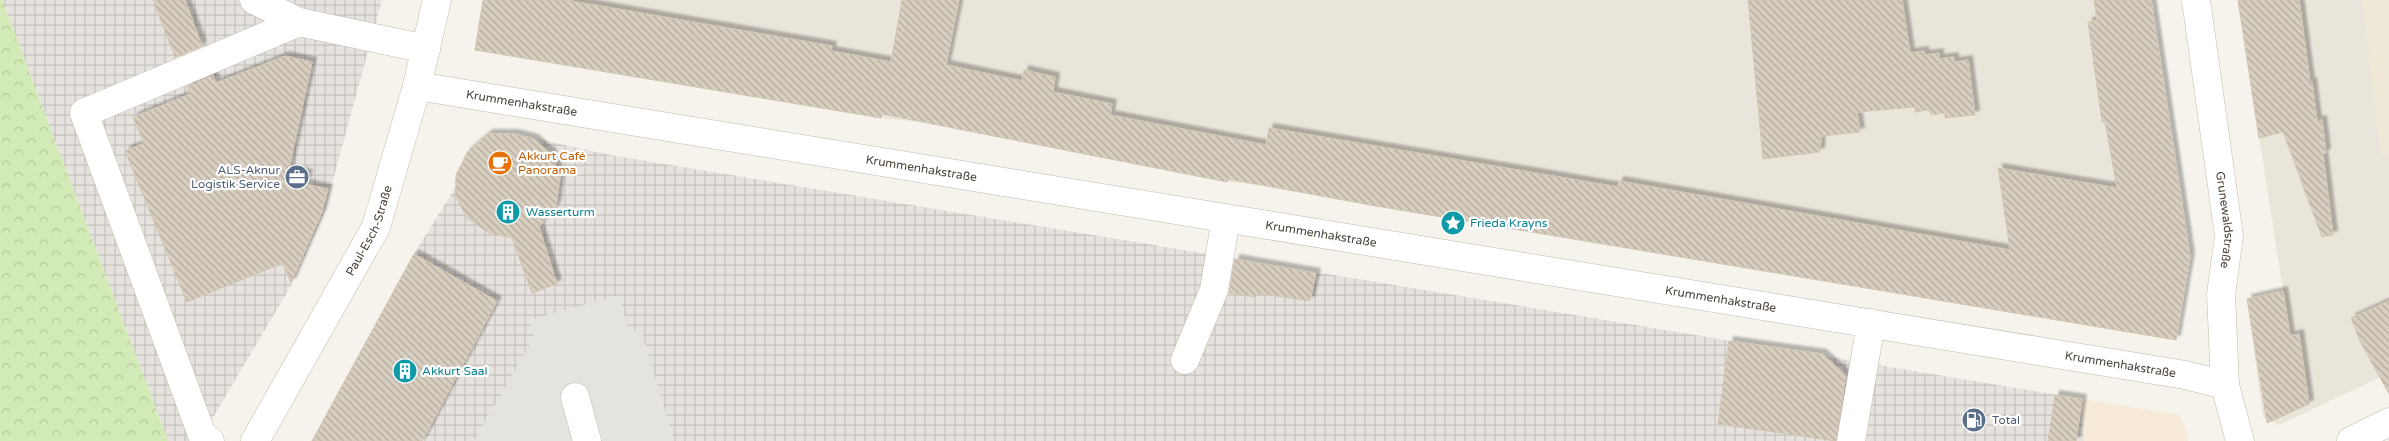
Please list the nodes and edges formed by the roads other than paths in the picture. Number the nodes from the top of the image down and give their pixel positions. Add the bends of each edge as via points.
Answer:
1 (254, 0) edge
2 (437, 0) edge
3 (2196, 0) edge
4 (299, 22) junction
5 (426, 48) junction
6 (417, 86) junction
7 (1226, 218) junction
8 (1871, 323) junction
9 (1185, 360) dead end
10 (2225, 385) junction
11 (575, 396) dead end
12 (2389, 422) edge
13 (210, 441) edge
14 (254, 441) edge
15 (587, 441) edge
16 (1851, 441) edge
17 (2240, 441) edge
18 (2351, 441) edge

1 - 4 street
2 - 5 street, Paul-Esch-Straße
3 - 10 street, Grunewaldstraße via 2229,236 2221,294
4 - 5 street
4 - 13 street via 84,113 202,435
5 - 6 street, Paul-Esch-Straße
6 - 7 street, Krummenhakstraße
6 - 14 street, Paul-Esch-Straße via 376,227
7 - 8 street, Krummenhakstraße
7 - 9 street via 1214,290
8 - 10 street, Krummenhakstraße via 2185,374
8 - 16 street
10 - 17 street, Grunewaldstraße
11 - 15 street
12 - 18 street

